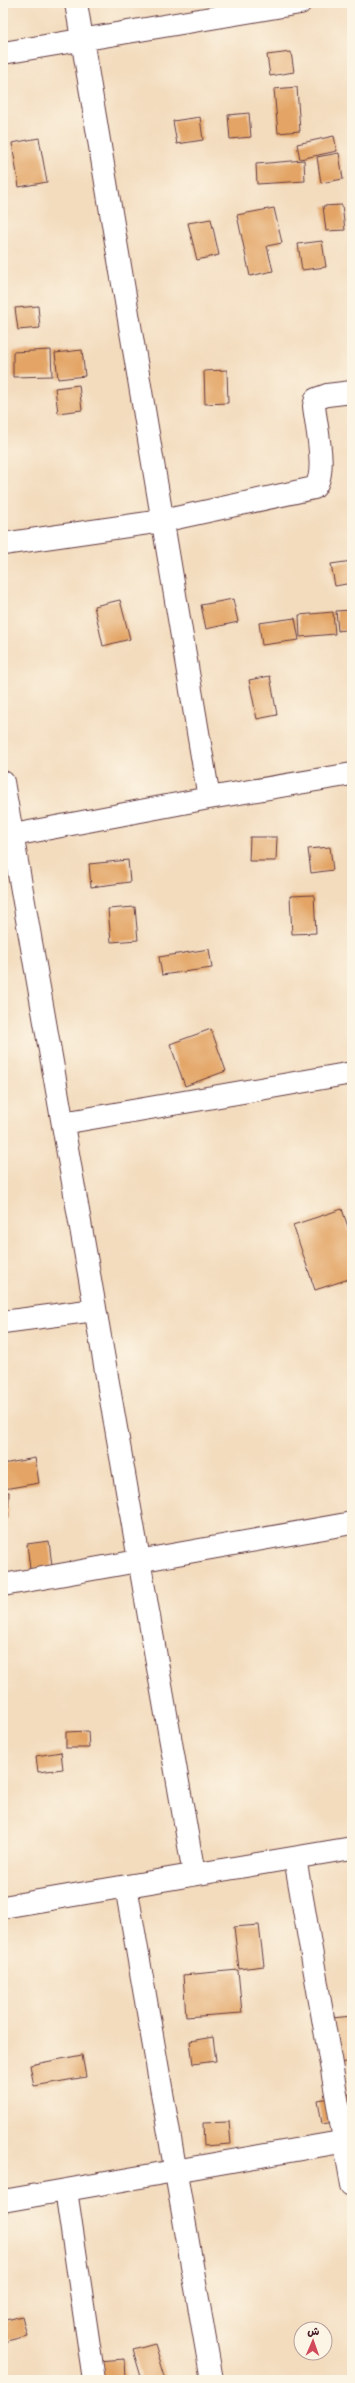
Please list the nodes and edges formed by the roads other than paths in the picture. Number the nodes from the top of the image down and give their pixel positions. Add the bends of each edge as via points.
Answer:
1 (76, 3) edge
2 (300, 3) edge
3 (81, 40) junction
4 (3, 53) edge
5 (352, 392) edge
6 (162, 521) junction
7 (3, 544) edge
8 (352, 774) edge
9 (3, 782) edge
10 (209, 798) junction
11 (8, 836) edge
12 (352, 1073) edge
13 (63, 1124) junction
14 (95, 1310) junction
15 (3, 1322) edge
16 (352, 1523) edge
17 (139, 1559) junction
18 (3, 1585) edge
19 (352, 1848) edge
20 (295, 1858) junction
21 (194, 1874) junction
22 (126, 1886) junction
23 (3, 1907) edge
24 (348, 2141) edge
25 (176, 2170) junction
26 (352, 2185) edge
27 (66, 2190) junction
28 (3, 2201) edge
29 (94, 2380) edge
30 (212, 2380) edge

1 - 3 street
2 - 3 street
3 - 4 street
3 - 6 street
5 - 6 street via 327,394 316,399 314,406 321,466 319,484 314,488
6 - 7 street
6 - 10 street
8 - 10 street
9 - 11 street
10 - 11 street
11 - 13 street
12 - 13 street
13 - 14 street
14 - 15 street
14 - 17 street
16 - 17 street
17 - 18 street
17 - 21 street
19 - 20 street
20 - 21 street
20 - 24 street
21 - 22 street
22 - 23 street
22 - 25 street
24 - 25 street
24 - 26 street
25 - 27 street
25 - 30 street
27 - 28 street
27 - 29 street

